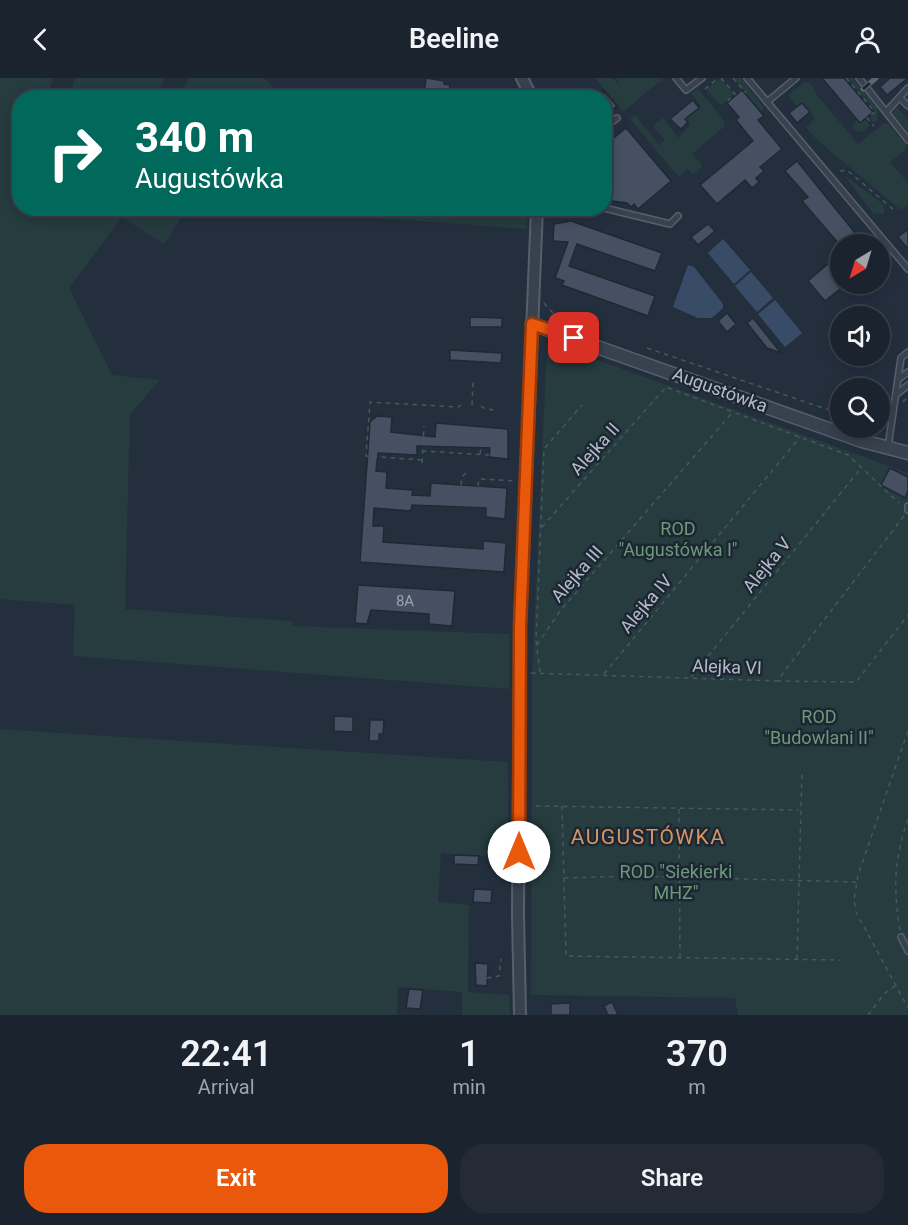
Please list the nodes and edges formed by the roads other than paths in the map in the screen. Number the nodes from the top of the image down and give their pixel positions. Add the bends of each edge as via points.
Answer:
1 (676, 78) edge
2 (702, 78) edge
3 (747, 78) edge
4 (796, 78) edge
5 (860, 78) edge
6 (908, 88) edge
7 (900, 98) junction
8 (767, 102) junction
9 (908, 106) edge
10 (887, 111) junction
11 (617, 118) dead end
12 (612, 122) edge
13 (908, 140) edge
14 (612, 210) edge
15 (537, 216) edge
16 (678, 216) dead end
17 (908, 268) edge
18 (532, 324) junction
19 (908, 352) edge
20 (908, 372) edge
21 (900, 378) junction
22 (908, 385) edge
23 (897, 394) junction
24 (888, 449) junction
25 (908, 453) edge
26 (901, 936) road end
27 (908, 951) edge
28 (520, 1015) edge

1 - 2 lane via 686,90
3 - 8 lane
4 - 8 lane
5 - 10 lane
6 - 7 lane
7 - 9 lane
7 - 10 lane
8 - 17 lane
10 - 13 lane
11 - 12 lane
14 - 16 lane via 670,225
15 - 18 street
18 - 24 street, Augustówka
18 - 28 street via 520,627
19 - 21 lane via 901,358
20 - 21 lane
21 - 23 lane
22 - 23 lane
23 - 24 lane
24 - 25 street, Augustówka
26 - 27 lane

